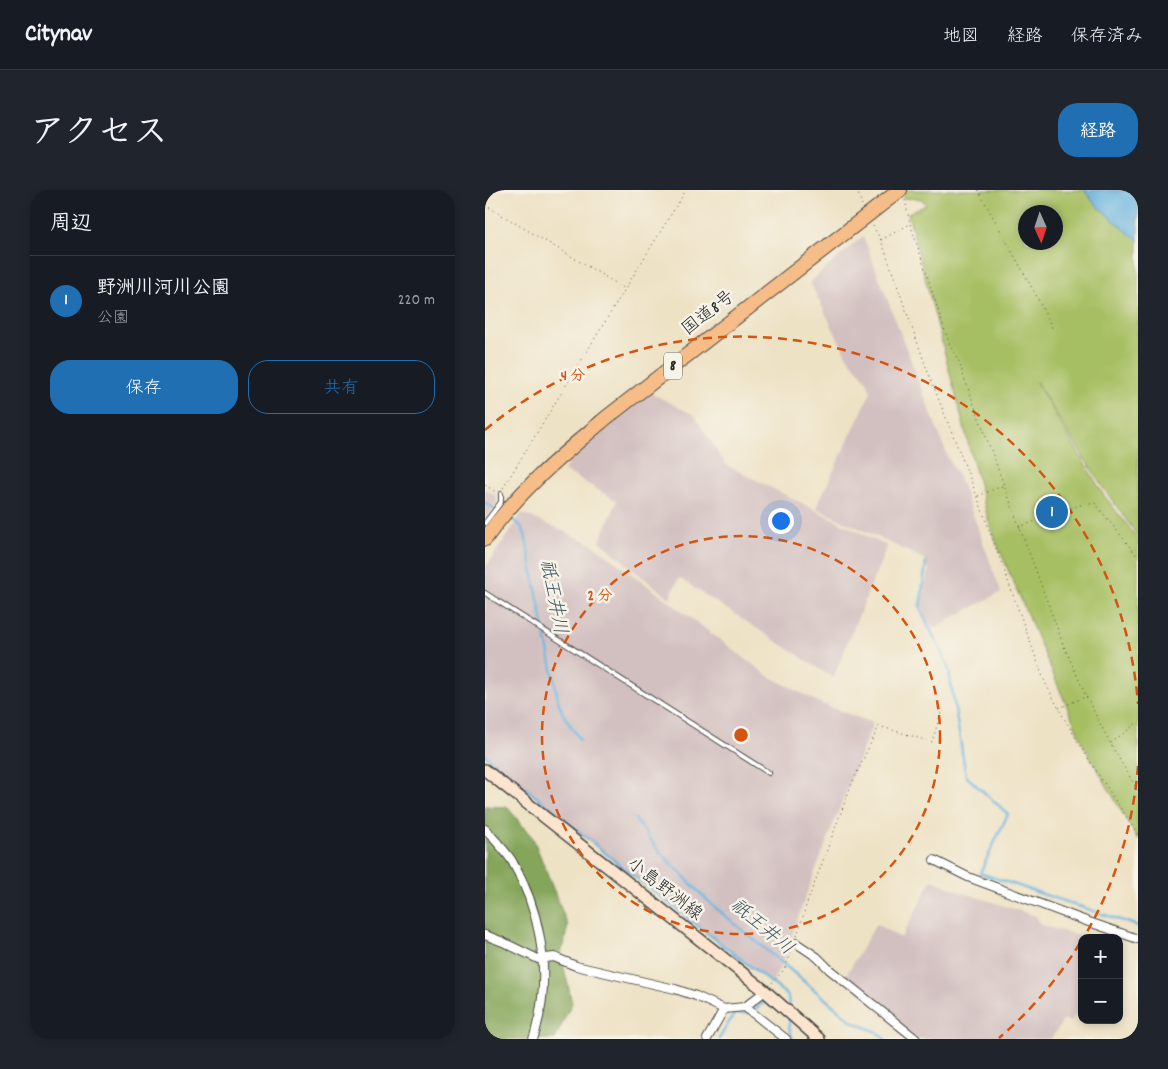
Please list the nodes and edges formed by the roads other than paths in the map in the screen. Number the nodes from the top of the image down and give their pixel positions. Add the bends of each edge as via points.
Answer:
1 (903, 195) edge
2 (501, 494) road end
3 (485, 523) edge
4 (485, 539) edge
5 (485, 593) edge
6 (485, 770) edge
7 (769, 773) dead end
8 (485, 829) edge
9 (934, 860) dead end
10 (485, 935) edge
11 (1138, 939) edge
12 (796, 943) road end
13 (543, 958) junction
14 (765, 991) junction
15 (745, 1007) junction
16 (724, 1009) junction
17 (533, 1039) edge
18 (707, 1039) edge
19 (786, 1039) edge
20 (819, 1039) edge
21 (916, 1039) edge

1 - 4 highway, 国道8号 / 8 via 871,212 606,418 561,456 507,510
2 - 3 lane via 501,502
5 - 7 lane
6 - 14 main road, 小島野洲線
8 - 13 street via 512,861 530,899
9 - 11 street via 969,877
10 - 13 street via 537,959
12 - 21 street
13 - 16 street via 554,957 576,966 675,990
13 - 17 street via 542,1004
14 - 15 street
14 - 20 main road, 小島野洲線
15 - 16 street
15 - 19 street
16 - 18 street

